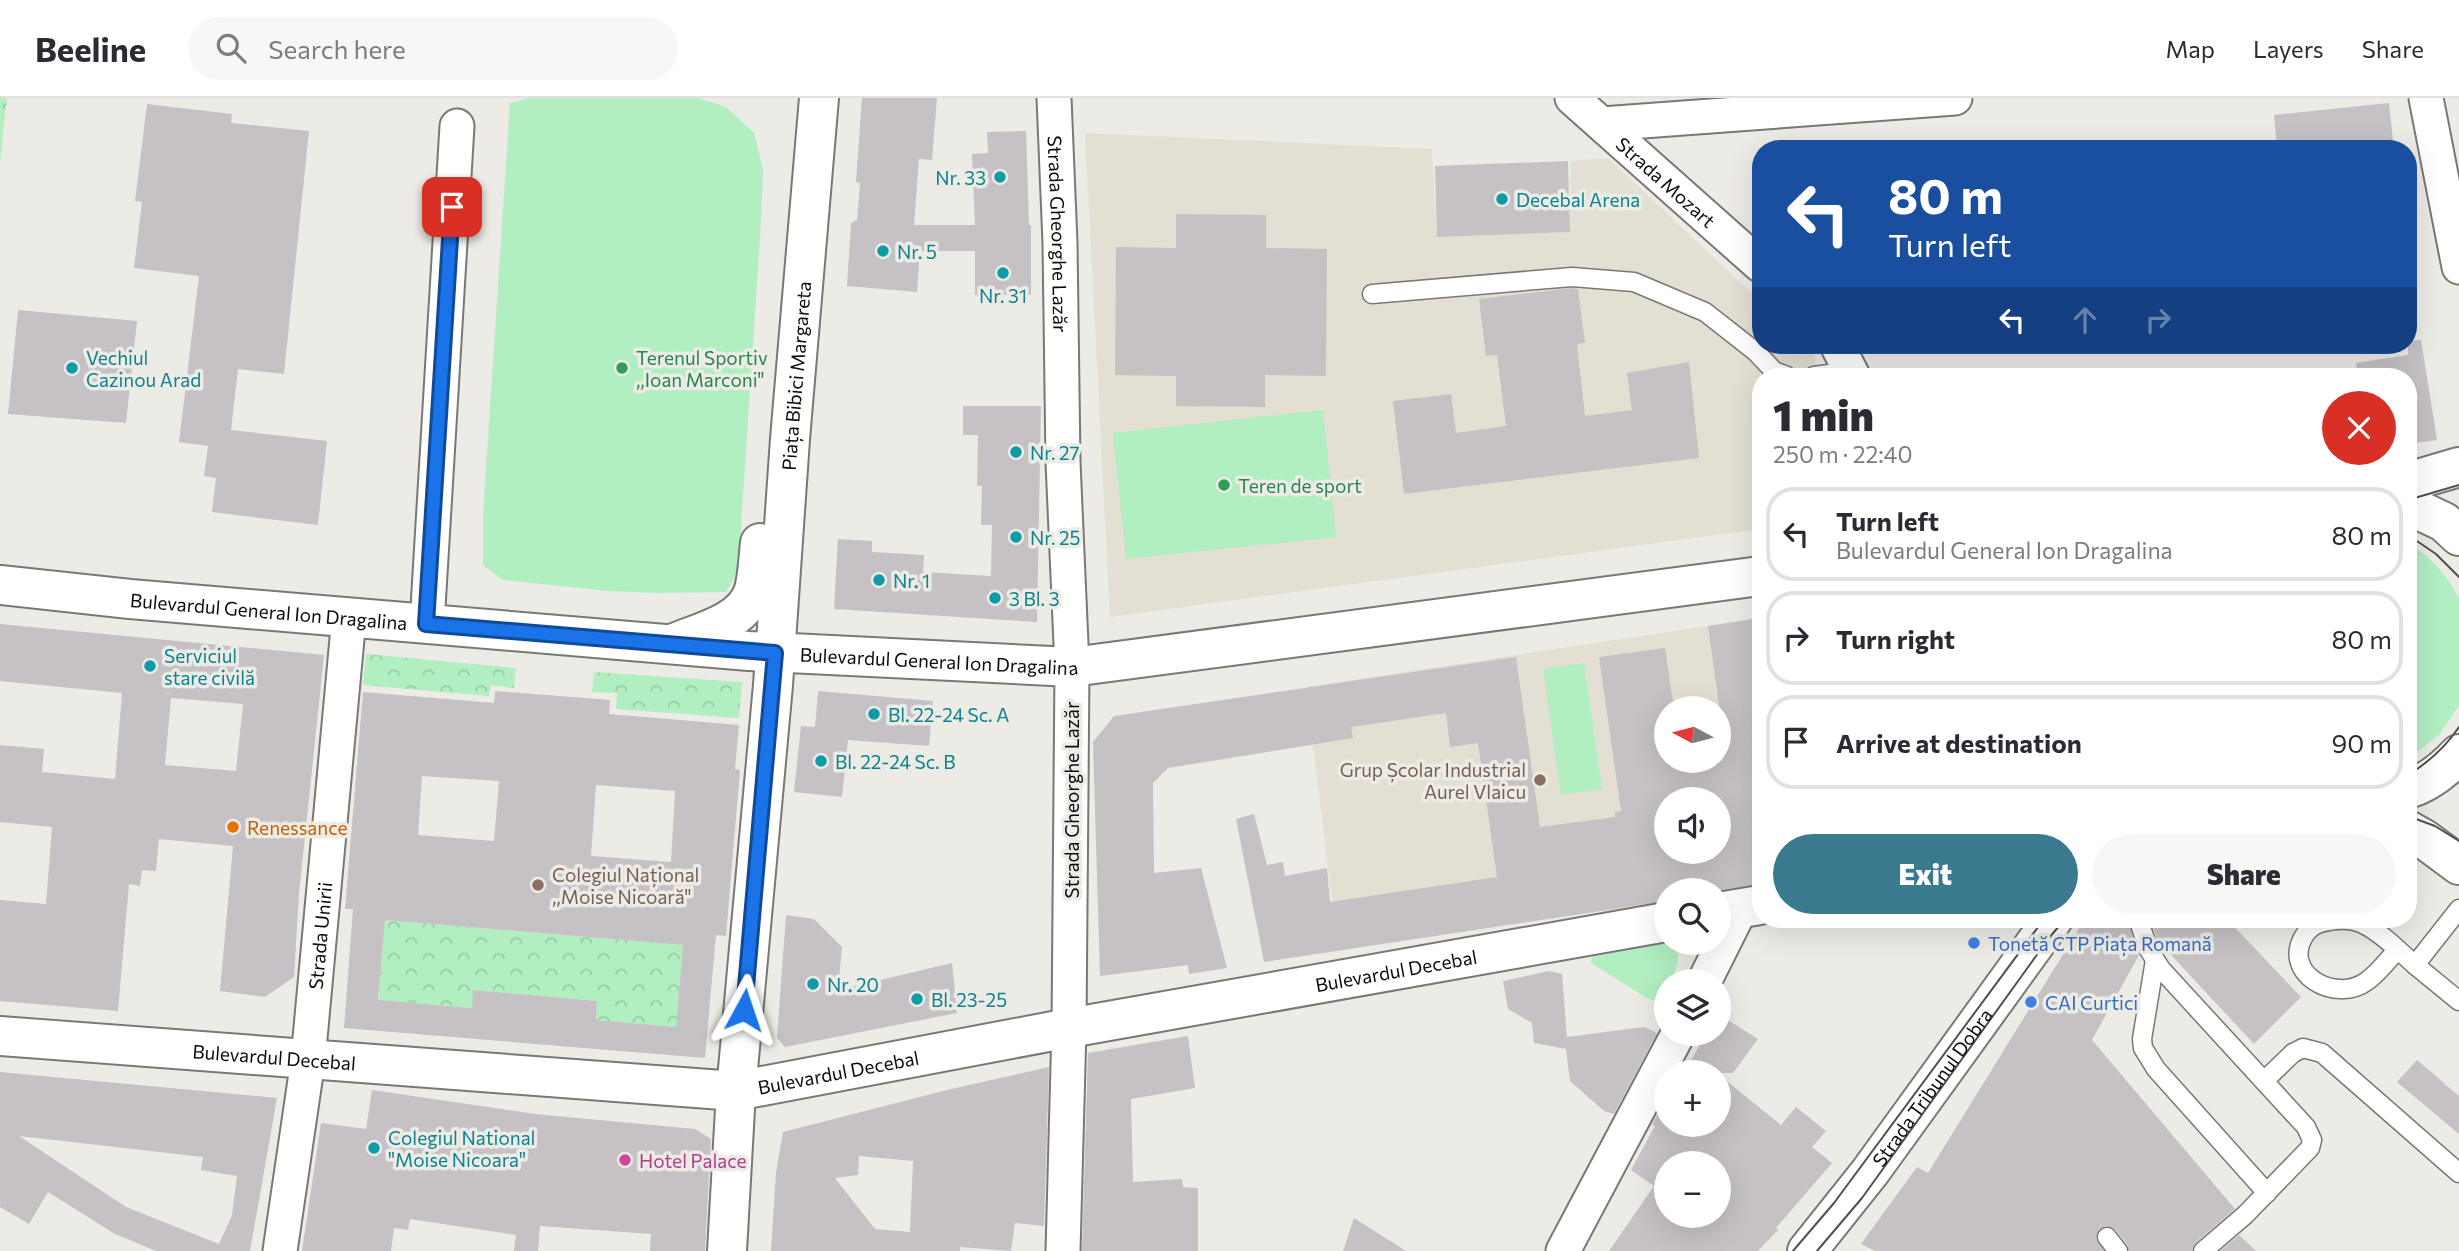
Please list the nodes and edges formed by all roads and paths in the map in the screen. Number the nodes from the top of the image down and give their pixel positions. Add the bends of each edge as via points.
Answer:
1 (819, 98) edge
2 (1054, 98) edge
3 (1572, 98) edge
4 (1955, 98) edge
5 (2426, 98) edge
6 (1602, 124) junction
7 (457, 126) dead end
8 (1752, 258) edge
9 (2459, 268) edge
10 (1372, 293) dead end
11 (1752, 350) edge
12 (1757, 354) edge
13 (1771, 368) edge
14 (790, 439) junction
15 (2459, 467) edge
16 (2417, 479) edge
17 (2417, 509) edge
18 (2459, 536) edge
19 (1752, 577) edge
20 (0, 585) edge
21 (349, 617) junction
22 (426, 624) junction
23 (669, 645) junction
24 (775, 653) junction
25 (1072, 667) junction
26 (2459, 754) edge
27 (2417, 786) edge
28 (2417, 835) edge
29 (2459, 864) edge
30 (1740, 908) edge
31 (2459, 909) edge
32 (1654, 924) edge
33 (2046, 928) edge
34 (2141, 928) edge
35 (2312, 928) edge
36 (2371, 928) edge
37 (2397, 950) junction
38 (2155, 960) junction
39 (2415, 965) junction
40 (1710, 969) edge
41 (2459, 1001) edge
42 (1069, 1028) junction
43 (0, 1036) edge
44 (1672, 1046) edge
45 (308, 1060) junction
46 (2264, 1081) junction
47 (737, 1091) junction
48 (2459, 1173) edge
49 (2267, 1193) junction
50 (280, 1251) edge
51 (727, 1251) edge
52 (1063, 1251) edge
53 (1563, 1251) edge
54 (1807, 1251) edge
55 (2203, 1251) edge

1 - 14 main road, Piața Bibici Margareta
2 - 25 street, Strada Gheorghe Lazăr
3 - 6 street, Strada Mozart
4 - 6 street
5 - 9 street
6 - 8 street, Strada Mozart
7 - 22 street
10 - 11 lane via 1573,277 1634,282 1704,312
12 - 13 lane
14 - 23 main road via 777,458 768,485 750,599 718,625
14 - 24 main road, Piața Bibici Margareta
15 - 16 main road
17 - 18 main road via 2444,522
19 - 25 main road, Bulevardul General Ion Dragalina
20 - 21 main road, Bulevardul General Ion Dragalina
21 - 22 main road, Bulevardul General Ion Dragalina
21 - 45 street, Strada Unirii
22 - 23 main road, Bulevardul General Ion Dragalina
23 - 24 main road, Bulevardul General Ion Dragalina
24 - 25 main road, Bulevardul General Ion Dragalina
24 - 47 main road, Piața Bibici Margareta
25 - 42 street, Strada Gheorghe Lazăr
26 - 27 main road
28 - 29 main road
30 - 40 street
31 - 39 lane
32 - 42 main road, Bulevardul Decebal
33 - 54 main road, Strada Tribunul Dobra via 1870,1172
34 - 38 lane
35 - 37 lane via 2301,941 2302,969 2310,979 2336,990 2367,982
36 - 37 lane
37 - 39 lane
38 - 46 lane
38 - 49 lane via 2143,1048
39 - 41 lane
42 - 47 main road, Bulevardul Decebal
42 - 52 street, Strada Gheorghe Lazăr
43 - 45 main road, Bulevardul Decebal
44 - 53 street
45 - 47 main road, Bulevardul Decebal
45 - 50 street, Strada Unirii
46 - 48 lane via 2303,1048 2322,1053
46 - 49 lane via 2306,1127 2312,1140 2310,1148
47 - 51 main road, Piața Bibici Margareta
49 - 55 lane

